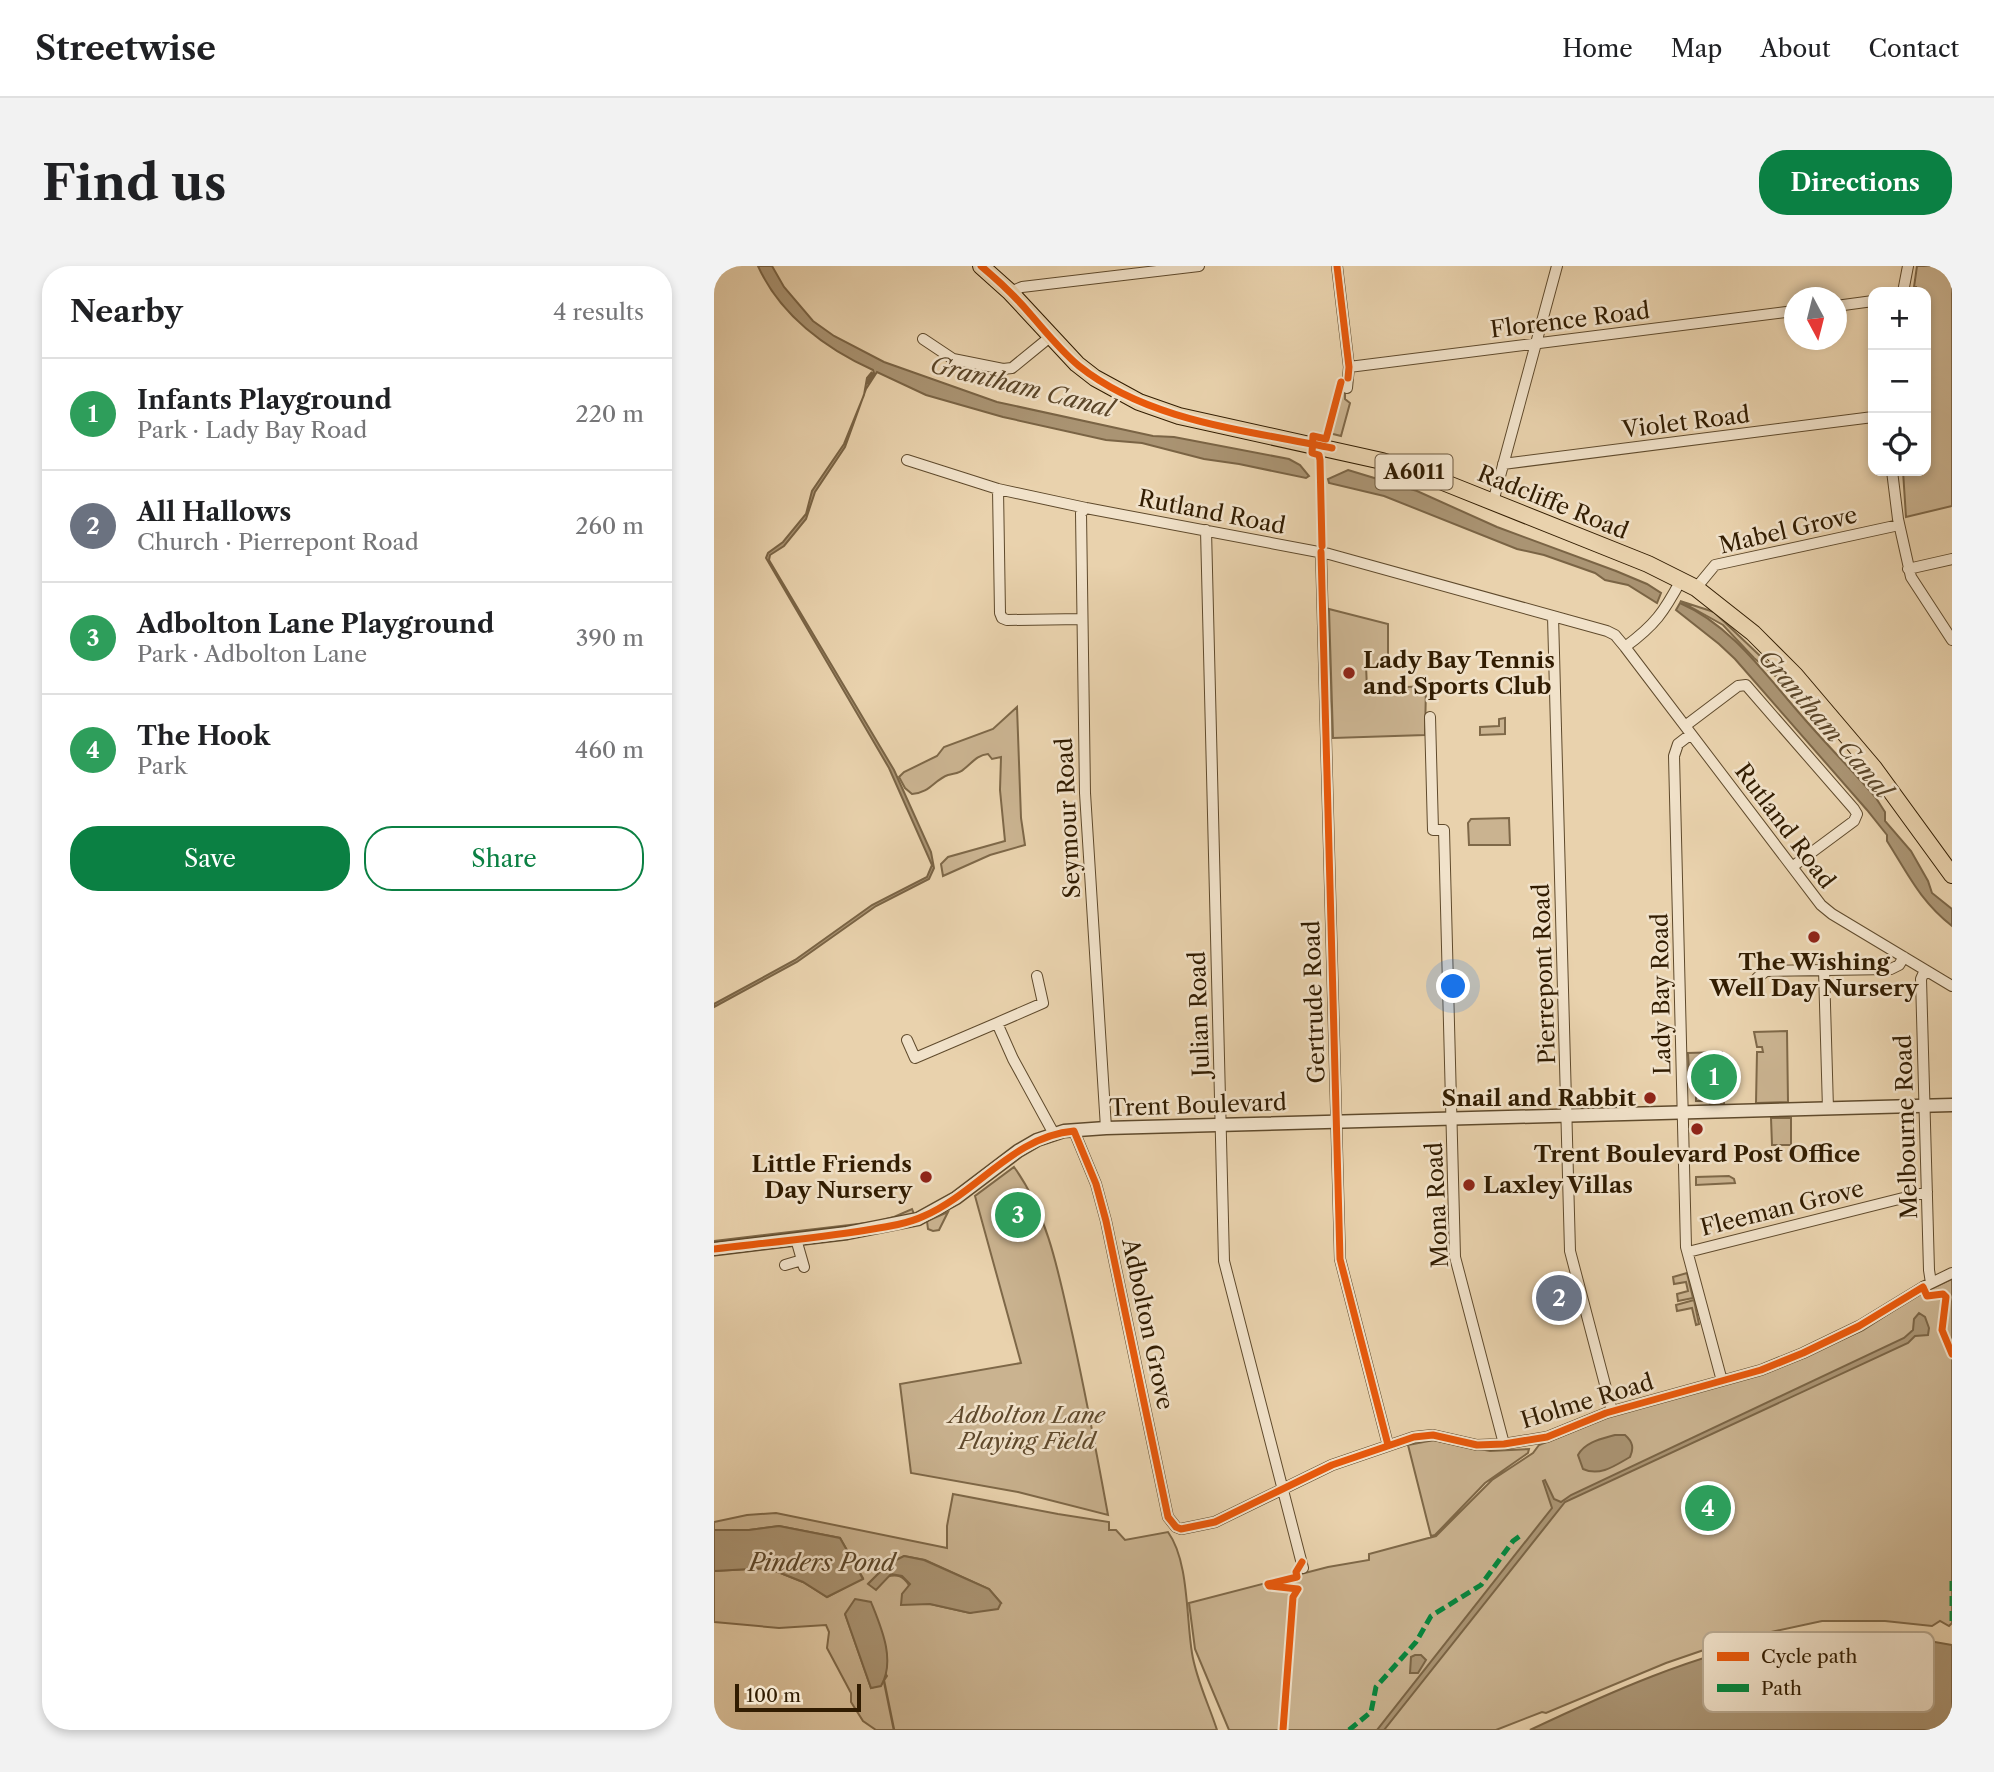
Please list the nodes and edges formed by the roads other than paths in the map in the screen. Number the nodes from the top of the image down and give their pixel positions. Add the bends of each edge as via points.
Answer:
1 (981, 266) edge
2 (1199, 266) edge
3 (1337, 266) edge
4 (1558, 266) edge
5 (1908, 266) edge
6 (1904, 287) edge
7 (1010, 292) junction
8 (1868, 303) edge
9 (1847, 305) edge
10 (1784, 312) edge
11 (1050, 337) junction
12 (923, 339) dead end
13 (1537, 344) junction
14 (1349, 368) junction
15 (1347, 388) dead end
16 (1868, 418) edge
17 (907, 460) dead end
18 (1503, 464) junction
19 (1893, 476) edge
20 (998, 489) junction
21 (1493, 502) junction
22 (1086, 508) junction
23 (1899, 525) junction
24 (1206, 530) junction
25 (1321, 552) junction
26 (1952, 559) edge
27 (1908, 569) junction
28 (1681, 580) junction
29 (1696, 588) junction
30 (1553, 616) junction
31 (1082, 619) junction
32 (1952, 640) edge
33 (1625, 647) junction
34 (1430, 717) dead end
35 (1688, 730) junction
36 (1792, 867) junction
37 (1951, 872) edge
38 (1904, 957) junction
39 (1824, 970) junction
40 (1925, 970) junction
41 (1037, 976) dead end
42 (1952, 986) edge
43 (1757, 988) dead end
44 (997, 1023) junction
45 (908, 1040) dead end
46 (1952, 1105) edge
47 (1924, 1106) junction
48 (1828, 1109) junction
49 (1683, 1113) junction
50 (1567, 1116) junction
51 (1452, 1119) junction
52 (1336, 1122) junction
53 (1221, 1125) junction
54 (1105, 1128) junction
55 (1074, 1130) junction
56 (1054, 1133) junction
57 (1927, 1192) junction
58 (796, 1239) junction
59 (714, 1249) edge
60 (1688, 1252) junction
61 (785, 1265) dead end
62 (1952, 1273) edge
63 (1931, 1283) junction
64 (1722, 1381) junction
65 (1612, 1411) junction
66 (1504, 1444) junction
67 (1388, 1445) junction
68 (1282, 1489) junction
69 (1175, 1527) joint
70 (1303, 1568) dead end

1 - 7 highway, Radcliffe Road / A6011
2 - 7 street
3 - 14 street
4 - 13 street
5 - 6 street
7 - 11 highway, Radcliffe Road / A6011
8 - 9 street
10 - 13 street, Florence Road
11 - 12 street via 1012,368 1003,369 953,359
11 - 21 highway, Radcliffe Road / A6011 via 1095,378 1139,402 1179,416 1382,461
13 - 14 street, Florence Road
13 - 18 street
14 - 15 street
16 - 18 street, Violet Road
17 - 20 street, Rutland Road
18 - 21 street
19 - 23 street
20 - 22 street, Rutland Road
20 - 31 street via 1002,618
21 - 28 highway, Radcliffe Road / A6011
22 - 24 street, Rutland Road
22 - 31 street, Seymour Road via 1081,513
23 - 27 street
23 - 29 street, Mabel Grove via 1715,565
24 - 25 street, Rutland Road
24 - 53 street, Julian Road
25 - 30 street, Rutland Road
25 - 52 street, Gertrude Road
26 - 27 street
27 - 32 street
28 - 29 highway, Radcliffe Road / A6011
28 - 33 street via 1653,625
29 - 37 highway, Radcliffe Road / A6011 via 1744,625 1795,675 1874,768
30 - 33 street, Rutland Road via 1607,631
30 - 50 street, Pierrepont Road
31 - 54 street, Seymour Road via 1085,793
33 - 35 street, Rutland Road
34 - 51 street, Mona Road via 1433,830 1444,830
35 - 36 street, Rutland Road
35 - 36 street via 1738,686 1746,685 1854,809 1856,820
35 - 49 street, Lady Bay Road via 1674,756
36 - 38 street, Rutland Road via 1825,910
38 - 39 street via 1891,969
38 - 40 street, Rutland Road
39 - 43 street via 1766,971 1757,978
39 - 48 street
40 - 42 street, Rutland Road
40 - 47 street, Melbourne Road via 1921,979
41 - 44 street via 1043,1003
44 - 45 street via 915,1058
44 - 56 street
46 - 47 street, Trent Boulevard
47 - 48 street, Trent Boulevard
47 - 57 street, Melbourne Road
48 - 49 street, Trent Boulevard
49 - 50 street, Trent Boulevard
49 - 60 street, Lady Bay Road
50 - 51 street, Trent Boulevard
50 - 65 street, Pierrepont Road via 1570,1251
51 - 52 street, Trent Boulevard
51 - 66 street, Mona Road via 1455,1256
52 - 53 street, Trent Boulevard
52 - 67 street, Gertrude Road via 1340,1259
53 - 54 street, Trent Boulevard
53 - 68 street, Julian Road via 1224,1261
54 - 55 street, Trent Boulevard
55 - 56 street, Trent Boulevard
55 - 69 street, Adbolton Grove via 1106,1221 1168,1517
56 - 58 street, Trent Boulevard via 1018,1151 956,1198 922,1217 886,1227
57 - 60 street, Fleeman Grove
57 - 63 street, Melbourne Road
58 - 59 street, Trent Boulevard
58 - 61 street via 803,1264
60 - 64 street, Lady Bay Road
62 - 63 street, Holme Road
63 - 64 street, Holme Road via 1826,1343
64 - 65 street, Holme Road
65 - 66 street, Holme Road via 1538,1440
66 - 67 street, Holme Road via 1477,1445 1433,1435
67 - 68 street, Holme Road
68 - 69 street, Holme Road via 1215,1522 1188,1529
68 - 70 street, Julian Road

